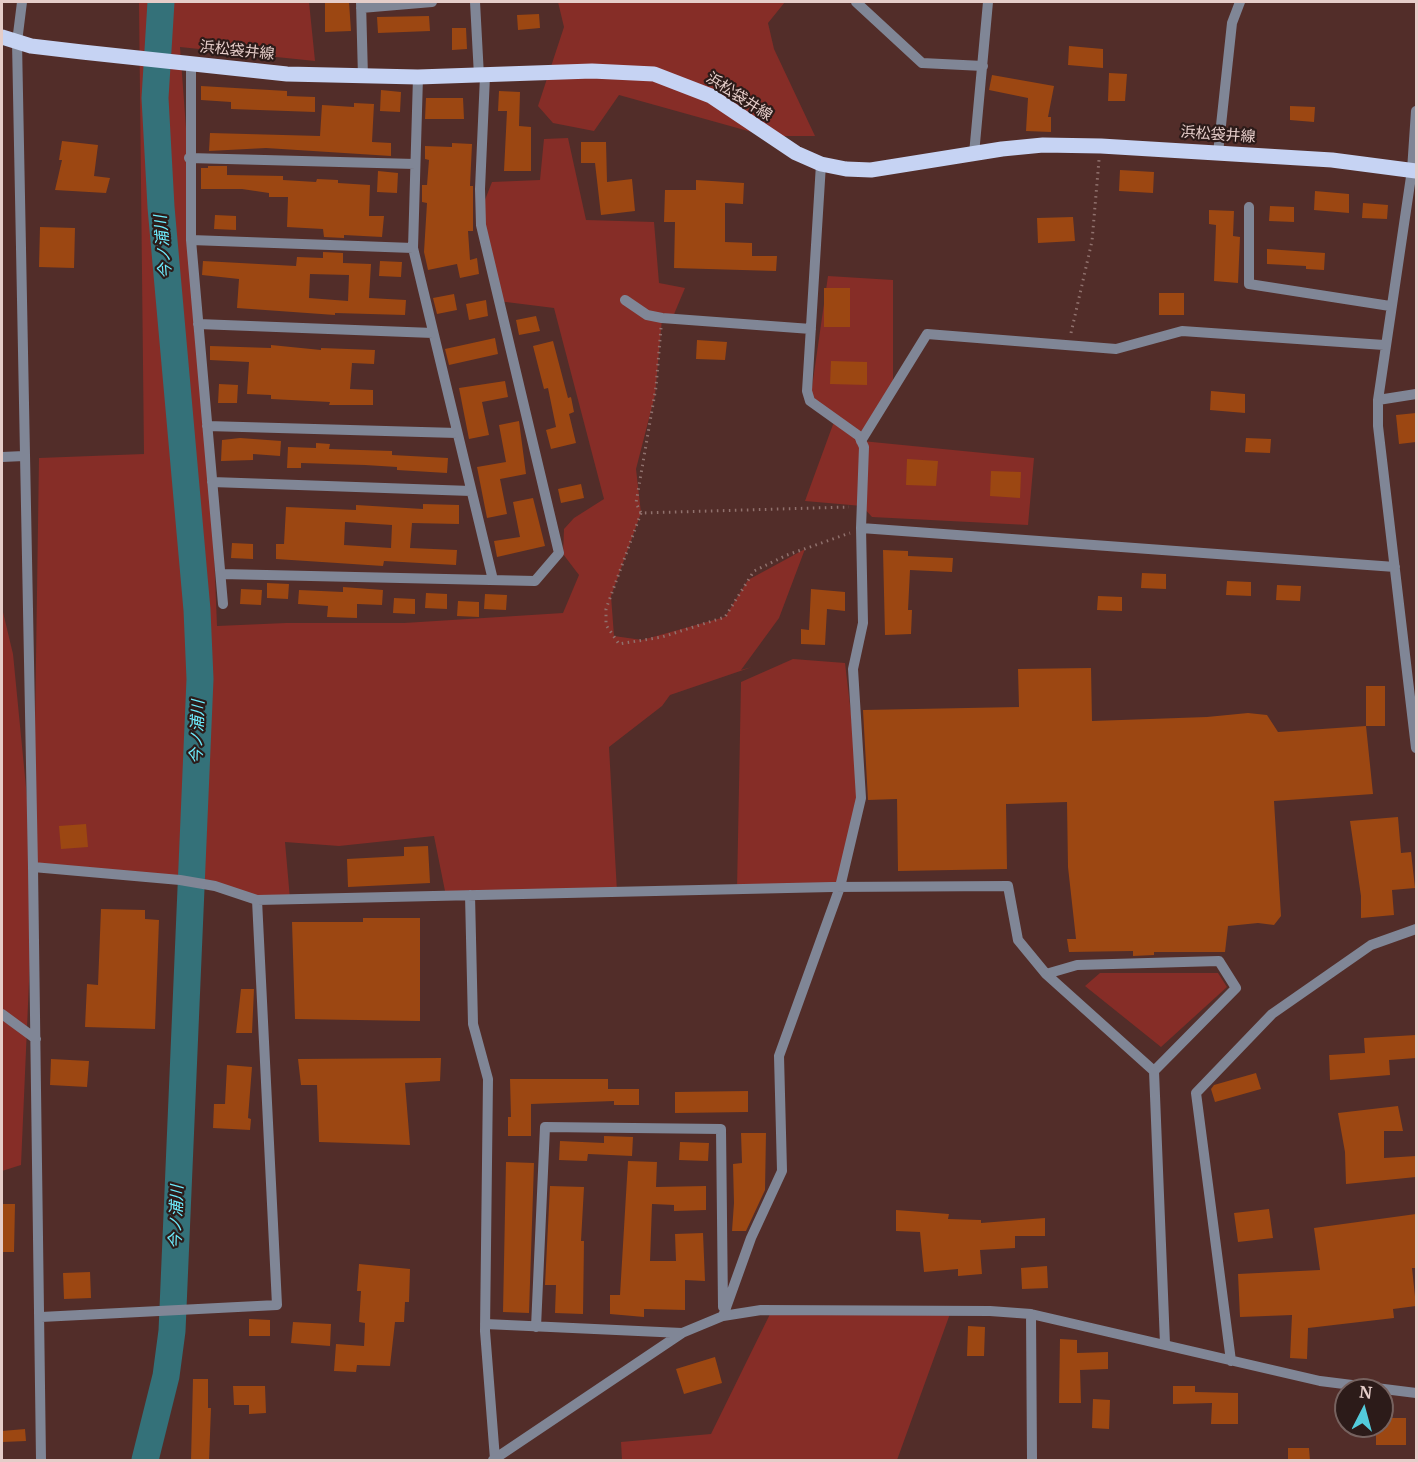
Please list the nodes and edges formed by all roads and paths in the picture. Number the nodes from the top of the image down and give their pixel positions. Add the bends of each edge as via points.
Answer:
1 (22, 2) edge
2 (432, 2) edge
3 (475, 2) edge
4 (856, 2) edge
5 (988, 2) edge
6 (1240, 2) edge
7 (361, 5) edge
8 (2, 37) edge
9 (17, 42) junction
10 (191, 64) junction
11 (983, 66) junction
12 (482, 76) junction
13 (363, 77) junction
14 (418, 77) junction
15 (1416, 111) edge
16 (1101, 146) junction
17 (1218, 153) junction
18 (974, 154) junction
19 (189, 158) junction
20 (416, 164) junction
21 (821, 164) junction
22 (1414, 171) edge
23 (1249, 207) dead end
24 (191, 240) junction
25 (413, 248) junction
26 (625, 300) dead end
27 (1390, 306) junction
28 (662, 318) junction
29 (198, 324) junction
30 (811, 329) junction
31 (433, 333) junction
32 (1384, 345) junction
33 (1068, 346) junction
34 (1416, 394) edge
35 (1378, 400) junction
36 (207, 426) junction
37 (457, 433) junction
38 (861, 441) junction
39 (24, 456) junction
40 (2, 457) edge
41 (212, 482) junction
42 (471, 491) junction
43 (862, 506) junction
44 (641, 513) junction
45 (861, 528) junction
46 (1395, 567) junction
47 (221, 574) junction
48 (492, 580) junction
49 (223, 604) dead end
50 (1416, 748) edge
51 (33, 867) junction
52 (840, 887) junction
53 (471, 895) junction
54 (257, 900) junction
55 (1416, 929) edge
56 (1046, 974) junction
57 (2, 1014) edge
58 (36, 1039) junction
59 (1154, 1071) junction
60 (1031, 1314) junction
61 (723, 1316) junction
62 (41, 1317) junction
63 (485, 1324) junction
64 (536, 1327) junction
65 (682, 1333) junction
66 (1165, 1344) junction
67 (1232, 1361) junction
68 (1416, 1393) edge
69 (494, 1460) edge
70 (41, 1461) edge
71 (1032, 1461) edge

1 - 9 street
2 - 7 street
3 - 12 street
4 - 11 street via 922,63
5 - 11 street
6 - 17 street via 1232,23
7 - 13 street
8 - 9 main road, 浜松袋井線
9 - 10 main road, 浜松袋井線
9 - 39 street
10 - 13 main road, 浜松袋井線
10 - 19 street
11 - 18 street
12 - 14 main road, 浜松袋井線
12 - 21 main road, 浜松袋井線 via 592,70 654,75 711,96 766,135
12 - 48 street via 481,225 559,553 535,581
13 - 14 main road, 浜松袋井線
14 - 20 street
15 - 22 street
16 - 17 main road, 浜松袋井線
16 - 18 main road, 浜松袋井線 via 1043,145
16 - 33 path via 1092,241
17 - 22 main road, 浜松袋井線 via 1332,160
18 - 21 main road, 浜松袋井線 via 871,170
19 - 20 street
19 - 24 street
20 - 25 street
21 - 30 street
22 - 27 street
23 - 27 street via 1249,284
24 - 25 street
24 - 29 street
25 - 31 street
26 - 28 street via 647,315
27 - 32 street
28 - 30 street
28 - 44 path via 656,387 636,503
29 - 31 street
29 - 36 street
30 - 38 street via 807,391 810,401
31 - 37 street
32 - 33 street via 1182,331 1116,349
32 - 35 street
33 - 38 street via 927,334
34 - 35 street
35 - 46 street
36 - 37 street
36 - 41 street
37 - 42 street
38 - 43 street
39 - 40 street
39 - 51 street
41 - 42 street
41 - 47 street
42 - 48 street
43 - 44 path
43 - 45 street
44 - 45 path via 606,609 606,625 619,644 662,637 725,617 754,571
45 - 46 street
45 - 52 street via 863,623 853,669 861,798
46 - 50 street
47 - 48 street
47 - 49 street
51 - 54 street via 180,880
51 - 58 street
52 - 53 street
52 - 56 street via 1008,886 1018,940
52 - 61 street via 779,1056 782,1171 751,1238
53 - 54 street
53 - 63 street via 473,1024 488,1079
54 - 62 street via 277,1305
55 - 67 street via 1371,945 1272,1014 1196,1093
56 - 59 street
56 - 59 street via 1077,965 1219,961 1236,988
57 - 58 street
58 - 62 street
59 - 66 street
60 - 61 street via 761,1310
60 - 66 street
60 - 71 street
61 - 64 street via 721,1129 545,1127
61 - 65 street
62 - 70 street
63 - 64 street
63 - 69 street
64 - 65 street
65 - 69 street
66 - 67 street
67 - 68 street via 1320,1382

